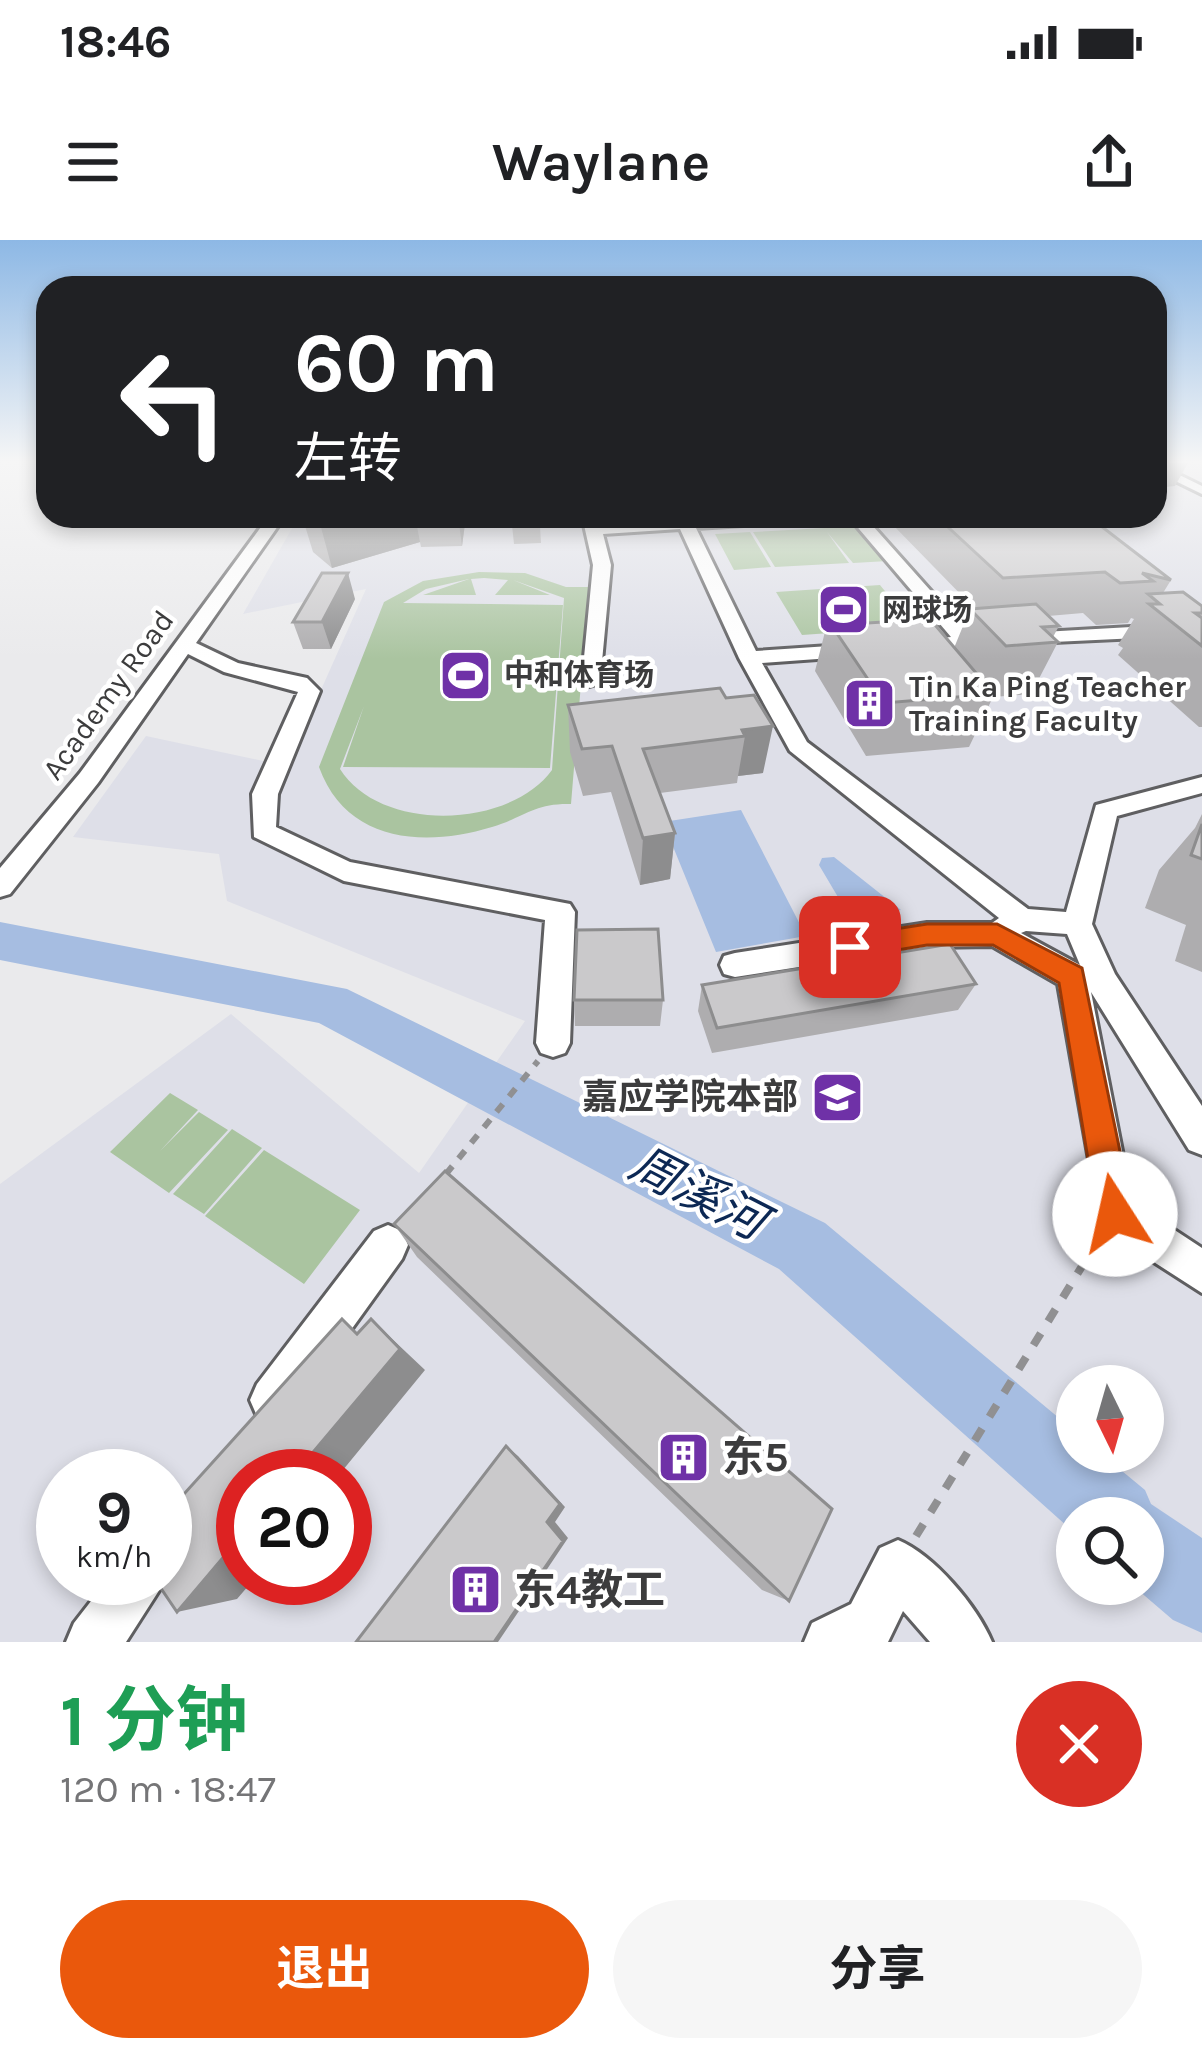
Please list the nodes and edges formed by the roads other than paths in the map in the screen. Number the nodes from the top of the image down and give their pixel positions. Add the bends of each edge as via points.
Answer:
1 (255, 528) edge
2 (268, 528) edge
3 (592, 528) edge
4 (688, 528) edge
5 (867, 528) edge
6 (1158, 617) edge
7 (1202, 629) edge
8 (1176, 632) junction
9 (965, 641) junction
10 (183, 644) junction
11 (1202, 650) edge
12 (749, 658) junction
13 (589, 683) dead end
14 (1202, 785) edge
15 (42, 830) junction
16 (0, 887) edge
17 (1077, 924) junction
18 (1009, 927) junction
19 (735, 965) dead end
20 (1088, 979) junction
21 (553, 1043) road end
22 (1202, 1138) edge
23 (388, 1246) dead end
24 (1202, 1272) edge
25 (249, 1433) edge
26 (121, 1605) edge
27 (94, 1642) edge
28 (831, 1642) edge
29 (965, 1642) edge

1 - 15 street, Academy Road via 67,779
2 - 10 street, Academy Road
3 - 13 street via 602,565
4 - 12 street
5 - 9 street
6 - 8 street
7 - 8 street
8 - 9 street
8 - 11 street
9 - 12 street
10 - 15 street, Academy Road via 89,778
10 - 21 street via 309,691 265,794 263,831 344,871 560,912
12 - 18 street via 798,746
14 - 17 street via 1105,811
15 - 16 street
17 - 18 street
17 - 20 street
18 - 19 street
18 - 20 street
20 - 22 street
20 - 24 street via 1115,1214
23 - 25 street
26 - 27 street
28 - 29 street via 870,1623 898,1566

